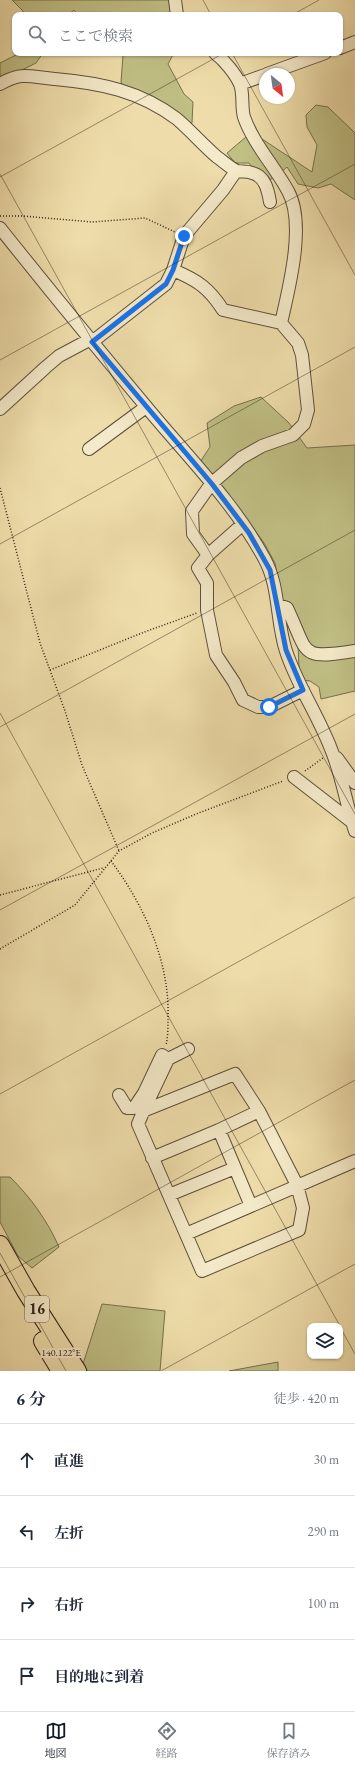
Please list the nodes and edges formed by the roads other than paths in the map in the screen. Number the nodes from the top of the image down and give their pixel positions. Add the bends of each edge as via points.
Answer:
1 (175, 0) edge
2 (177, 12) edge
3 (355, 42) edge
4 (343, 47) edge
5 (218, 56) edge
6 (317, 56) edge
7 (283, 68) edge
8 (259, 77) edge
9 (0, 84) edge
10 (240, 84) junction
11 (236, 170) junction
12 (270, 202) dead end
13 (0, 228) edge
14 (173, 270) junction
15 (281, 323) junction
16 (90, 341) junction
17 (146, 407) junction
18 (0, 409) edge
19 (89, 449) dead end
20 (212, 484) junction
21 (243, 524) junction
22 (208, 555) junction
23 (278, 605) junction
24 (355, 651) edge
25 (303, 690) junction
26 (332, 751) junction
27 (294, 777) road end
28 (355, 783) edge
29 (353, 823) edge
30 (188, 1049) dead end
31 (147, 1094) junction
32 (119, 1095) dead end
33 (143, 1111) junction
34 (259, 1111) junction
35 (219, 1130) junction
36 (152, 1158) junction
37 (355, 1161) edge
38 (235, 1168) junction
39 (297, 1185) junction
40 (169, 1195) junction
41 (251, 1206) junction
42 (186, 1234) junction
43 (0, 1245) edge
44 (0, 1270) edge
45 (57, 1369) edge
46 (78, 1371) edge

1 - 2 street
3 - 4 street
5 - 10 street
6 - 7 street
8 - 10 street
9 - 11 street via 14,76 25,75 90,82 124,91 151,103 177,120 216,156
10 - 15 street via 244,117 260,148 289,192 295,210 291,283
11 - 12 street via 258,175 268,190
11 - 14 street via 223,190 184,236
13 - 16 street
14 - 15 street via 194,279 209,291 223,310
14 - 16 street via 166,284
15 - 20 street via 298,343 302,355 308,410 304,424 293,435 262,446 241,458
16 - 17 street
16 - 18 street via 59,356
17 - 19 street
17 - 20 street
20 - 21 street
20 - 22 street via 192,511 193,534
21 - 22 street
21 - 23 street via 270,570
22 - 25 street via 198,568 207,583 207,610 216,655 243,700 258,707 269,707
23 - 24 street via 287,608 299,638 309,652 330,655
23 - 25 street via 286,650
25 - 26 street
26 - 28 street
26 - 29 street
27 - 29 street
30 - 31 street via 165,1057
31 - 32 street via 134,1108 127,1108
31 - 33 street
33 - 34 street via 235,1074
33 - 36 street via 138,1124
34 - 35 street
34 - 39 street
35 - 36 street
35 - 38 street
36 - 40 street
37 - 39 street
38 - 40 street
38 - 41 street
39 - 41 street
39 - 42 street via 303,1208 299,1230 202,1270
40 - 42 street
41 - 42 street
43 - 46 highway, 16 via 26,1291
44 - 45 highway, 16

